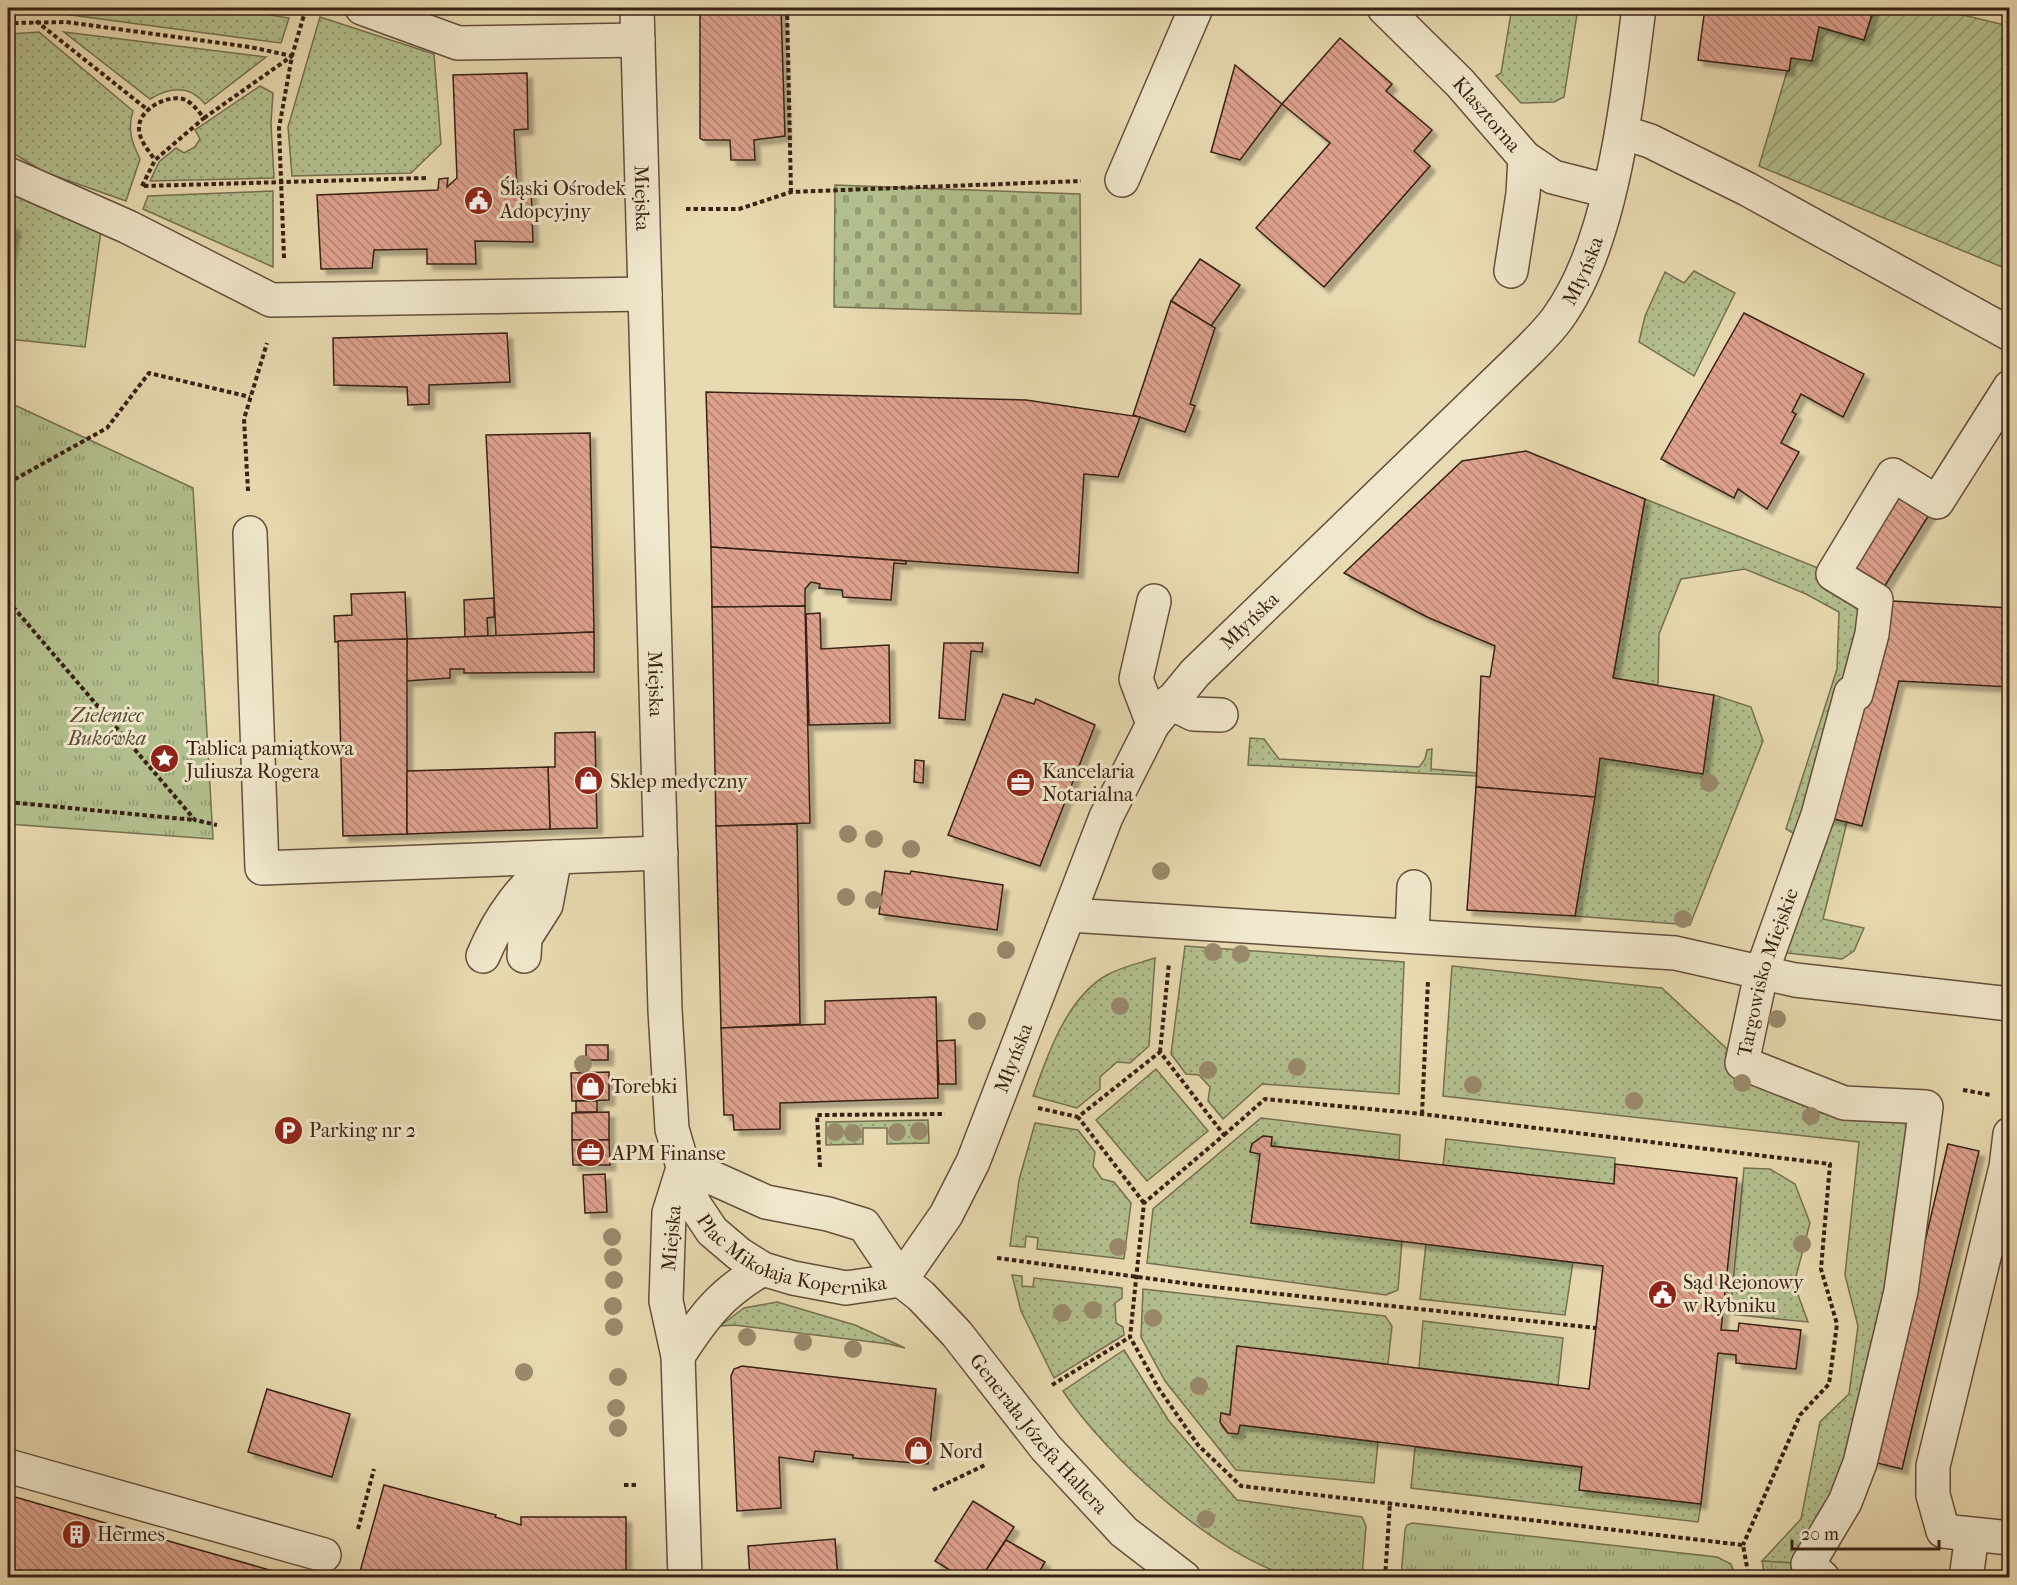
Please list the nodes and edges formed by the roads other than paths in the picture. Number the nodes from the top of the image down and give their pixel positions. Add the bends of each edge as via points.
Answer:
1 (362, 8) edge
2 (637, 8) edge
3 (1196, 8) edge
4 (1384, 8) edge
5 (1639, 8) edge
6 (638, 40) junction
7 (1622, 132) junction
8 (1525, 158) junction
9 (8, 174) edge
10 (1122, 180) road end
11 (1608, 191) junction
12 (1511, 271) dead end
13 (645, 294) junction
14 (2010, 334) edge
15 (2010, 387) edge
16 (250, 533) dead end
17 (1154, 602) dead end
18 (1161, 713) junction
19 (1221, 715) dead end
20 (661, 852) junction
21 (555, 857) junction
22 (1414, 887) dead end
23 (1069, 915) junction
24 (1412, 935) junction
25 (483, 956) dead end
26 (524, 956) dead end
27 (1761, 974) junction
28 (2010, 1004) edge
29 (2010, 1134) edge
30 (684, 1165) junction
31 (763, 1269) junction
32 (901, 1280) junction
33 (678, 1356) junction
34 (8, 1466) edge
35 (1972, 1535) junction
36 (2010, 1538) edge
37 (324, 1555) dead end
38 (685, 1578) edge
39 (1184, 1578) edge
40 (1823, 1578) edge
41 (1966, 1578) edge

1 - 6 street via 458,43
2 - 6 street, Miejska
3 - 10 street
4 - 8 street, Klasztorna via 1460,83
5 - 7 street, Młyńska
6 - 13 street, Miejska
7 - 11 street, Młyńska
7 - 14 street via 1650,141 1747,189
8 - 11 street, Klasztorna via 1553,177
8 - 12 street
9 - 13 street via 128,227 271,300
11 - 18 street, Młyńska via 1578,282 1549,330 1195,673
13 - 20 street, Miejska
15 - 27 street, Targowisko Miejskie via 1937,502 1893,475 1833,574 1876,600 1872,634 1856,694 1851,693 1818,815
16 - 21 street via 262,868
17 - 18 street via 1136,679
18 - 19 street
18 - 23 street, Młyńska via 1106,817
20 - 21 street
20 - 30 street, Miejska via 669,1108
21 - 25 street via 520,891
21 - 26 street via 546,905 525,938
22 - 24 street
23 - 24 street
23 - 32 street, Młyńska via 974,1162 946,1215
24 - 27 street via 1675,953
27 - 28 street
27 - 40 street, Targowisko Miejskie via 1742,1063 1844,1103 1926,1107 1901,1291 1860,1463 1845,1502 1808,1564
29 - 35 street via 2006,1167 1933,1466 1933,1495 1943,1531
30 - 31 street, Plac Mikołaja Kopernika via 694,1204 712,1231
30 - 32 street, Plac Mikołaja Kopernika via 766,1202 828,1214 864,1226
30 - 33 street, Miejska via 669,1213 666,1301
31 - 32 street, Plac Mikołaja Kopernika via 846,1288
31 - 33 street via 718,1299
32 - 39 street, Generała Józefa Hallera via 957,1334 1023,1422 1124,1532
33 - 38 street, Miejska
34 - 37 street
35 - 36 street
35 - 41 street

